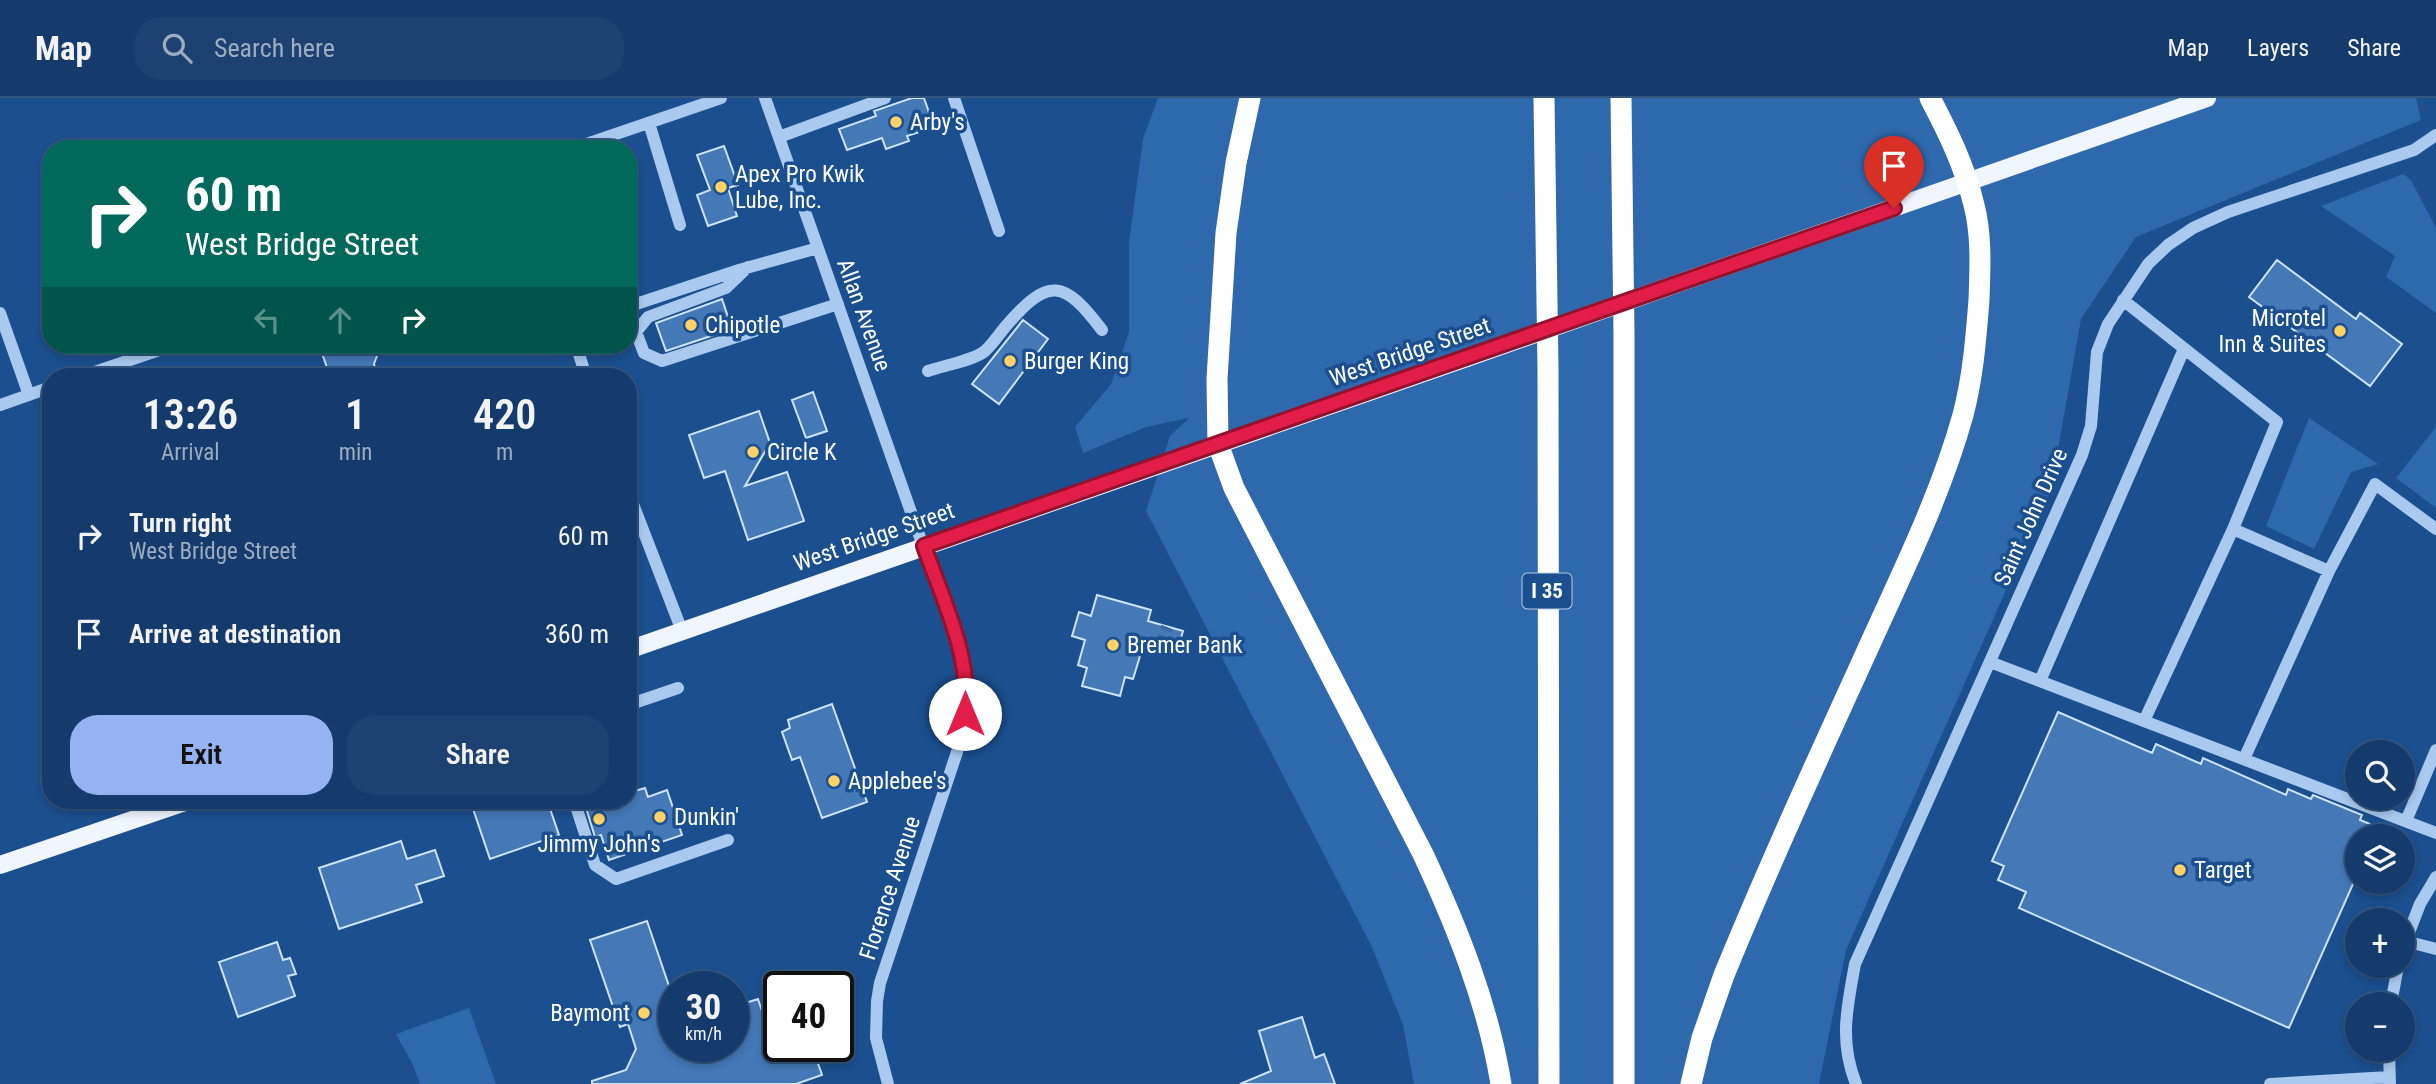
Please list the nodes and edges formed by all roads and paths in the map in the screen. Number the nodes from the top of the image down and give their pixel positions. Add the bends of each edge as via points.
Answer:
1 (721, 98) edge
2 (765, 98) edge
3 (885, 98) edge
4 (954, 98) edge
5 (1250, 98) edge
6 (1544, 98) edge
7 (1621, 98) edge
8 (1930, 98) edge
9 (2207, 98) edge
10 (649, 122) junction
11 (2436, 135) edge
12 (779, 137) junction
13 (598, 140) edge
14 (1968, 182) junction
15 (680, 225) dead end
16 (999, 231) dead end
17 (818, 248) junction
18 (748, 267) junction
19 (2123, 300) junction
20 (637, 304) edge
21 (838, 304) junction
22 (0, 313) edge
23 (1102, 330) dead end
24 (637, 331) edge
25 (637, 335) edge
26 (2185, 349) junction
27 (148, 354) edge
28 (106, 368) edge
29 (928, 370) dead end
30 (42, 390) edge
31 (29, 395) junction
32 (0, 405) edge
33 (1218, 444) junction
34 (637, 514) edge
35 (2233, 529) junction
36 (2436, 529) edge
37 (924, 546) junction
38 (2329, 571) junction
39 (682, 631) junction
40 (637, 647) edge
41 (1990, 663) junction
42 (2040, 681) junction
43 (678, 688) dead end
44 (637, 702) edge
45 (2144, 721) junction
46 (2436, 750) edge
47 (2244, 760) junction
48 (160, 809) edge
49 (577, 809) edge
50 (2406, 821) junction
51 (2436, 833) edge
52 (728, 840) dead end
53 (0, 865) edge
54 (2436, 877) edge
55 (2415, 917) edge
56 (2415, 946) edge
57 (2436, 948) edge
58 (2389, 1062) edge
59 (2390, 1080) edge
60 (888, 1084) edge
61 (1501, 1084) edge
62 (1549, 1084) edge
63 (1624, 1084) edge
64 (1691, 1084) edge
65 (1856, 1084) edge
66 (2270, 1084) edge

1 - 10 street
2 - 12 street, Allan Avenue
3 - 12 street
4 - 16 street
5 - 33 highway via 1226,233
6 - 62 highway, I 35
7 - 63 highway
8 - 14 highway
9 - 14 main road, West Bridge Street
10 - 13 street
10 - 15 street
11 - 19 street, Saint John Drive via 2414,150 2193,228 2148,264
12 - 17 street, Allan Avenue
14 - 33 main road, West Bridge Street, bridge
14 - 64 highway via 1979,238 1980,275 1972,373 1956,437 1922,528 1734,950 1702,1038
17 - 18 street
17 - 21 street, Allan Avenue
18 - 20 street
18 - 24 street via 726,288 648,317
19 - 26 street
19 - 41 street, Saint John Drive via 2097,352 2091,426 2082,455
21 - 25 street via 662,361 644,354
21 - 37 street, Allan Avenue
22 - 31 street
23 - 29 street via 1080,302 1062,291 1044,291 1022,307 983,353
26 - 35 street via 2277,422
26 - 42 street
27 - 28 street
30 - 31 street
31 - 32 street
33 - 37 main road, West Bridge Street
33 - 61 highway via 1234,488 1446,903 1467,956
34 - 39 street
35 - 38 street
35 - 45 street
36 - 38 street via 2375,484
37 - 39 main road, West Bridge Street
37 - 60 street, Florence Avenue via 957,644 967,699 960,743 880,983 876,1038
38 - 47 street
39 - 40 main road, West Bridge Street
41 - 42 street
41 - 65 street, Saint John Drive via 1855,964 1845,1041
42 - 45 street
43 - 44 street
45 - 47 street
46 - 50 street
47 - 50 street
48 - 53 main road
49 - 52 street via 595,864 616,879
50 - 51 street
54 - 55 street
56 - 57 street
58 - 59 street
59 - 66 street

